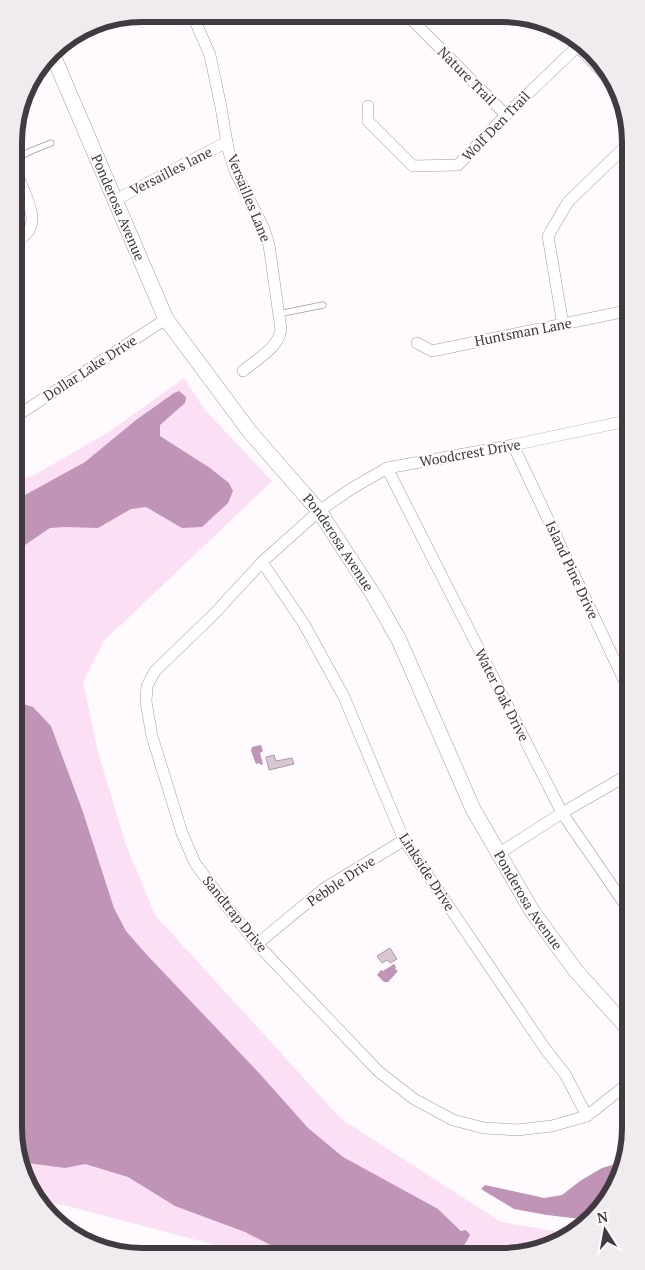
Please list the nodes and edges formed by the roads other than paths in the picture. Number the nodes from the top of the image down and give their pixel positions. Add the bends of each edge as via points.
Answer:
1 (196, 22) edge
2 (414, 22) edge
3 (575, 47) edge
4 (55, 60) edge
5 (368, 106) dead end
6 (506, 115) junction
7 (227, 142) junction
8 (51, 143) dead end
9 (622, 150) edge
10 (22, 156) edge
11 (22, 184) edge
12 (115, 200) junction
13 (22, 237) edge
14 (323, 305) dead end
15 (622, 312) edge
16 (278, 314) junction
17 (166, 319) junction
18 (563, 325) junction
19 (417, 342) dead end
20 (243, 371) dead end
21 (22, 412) edge
22 (622, 424) edge
23 (513, 445) junction
24 (388, 468) junction
25 (319, 511) junction
26 (262, 562) junction
27 (622, 676) edge
28 (622, 778) edge
29 (562, 813) junction
30 (404, 840) junction
31 (498, 854) junction
32 (622, 900) edge
33 (257, 944) junction
34 (622, 1022) edge
35 (622, 1088) edge
36 (587, 1116) junction

1 - 7 street, Versailles Lane via 210,54
2 - 6 street, Nature Trail
3 - 6 street, Wolf Den Trail
4 - 12 street, Ponderosa Avenue
5 - 6 street, Wolf Den Trail via 368,121 413,166 458,165
7 - 12 street, Versailles lane
7 - 16 street, Versailles Lane via 235,171 269,245
8 - 10 lane
9 - 18 street via 568,202 548,236
11 - 13 street via 32,220 29,231
12 - 17 street, Ponderosa Avenue
14 - 16 lane
15 - 18 street, Huntsman Lane
16 - 20 street, Versailles Lane via 281,330 276,343
17 - 21 street, Dollar Lake Drive
17 - 25 street, Ponderosa Avenue via 250,432
18 - 19 street, Huntsman Lane via 432,351
22 - 23 street, Woodcrest Drive
23 - 24 street, Woodcrest Drive
23 - 27 street, Island Pine Drive
24 - 25 street, Woodcrest Drive
24 - 29 street, Water Oak Drive
25 - 26 street, Sandtrap Drive
25 - 31 street, Ponderosa Avenue via 399,640 473,809
26 - 30 street, Linkside Drive via 304,624 344,697
26 - 33 street, Sandtrap Drive via 156,671 147,686 146,702 152,736 182,833 195,863
28 - 29 street
29 - 31 street
29 - 32 street, Water Oak Drive
30 - 33 street, Pebble Drive via 325,888
30 - 36 street, Linkside Drive via 546,1050 566,1074
31 - 34 street, Ponderosa Avenue via 532,911 576,971
33 - 36 street, Sandtrap Drive via 378,1071 414,1099 452,1120 484,1128 517,1130 552,1126
35 - 36 street, Sandtrap Drive

